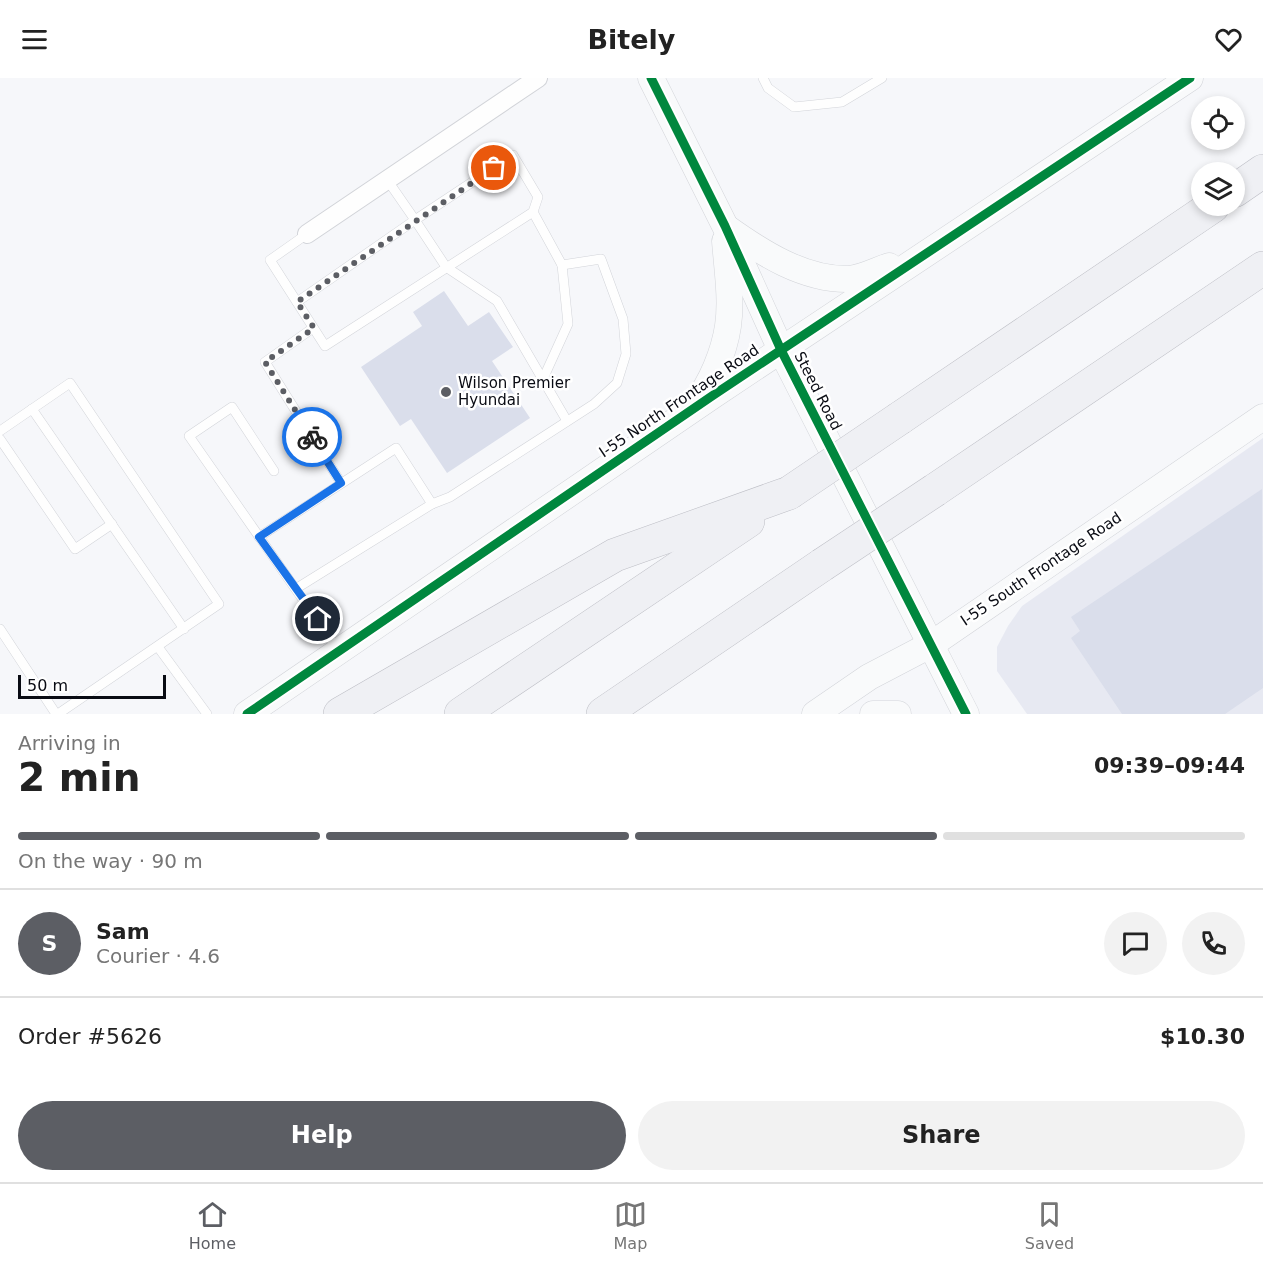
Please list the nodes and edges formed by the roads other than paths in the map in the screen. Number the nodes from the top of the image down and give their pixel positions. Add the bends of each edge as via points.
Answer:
1 (538, 78) edge
2 (651, 78) edge
3 (763, 78) edge
4 (859, 78) edge
5 (882, 78) edge
6 (1190, 78) edge
7 (864, 88) junction
8 (1263, 171) edge
9 (388, 181) junction
10 (1245, 183) edge
11 (533, 212) junction
12 (1198, 216) edge
13 (415, 220) junction
14 (725, 226) junction
15 (307, 234) joint
16 (917, 257) junction
17 (562, 265) junction
18 (446, 267) junction
19 (1263, 268) edge
20 (297, 302) junction
21 (314, 328) junction
22 (781, 350) junction
23 (543, 379) junction
24 (32, 409) junction
25 (692, 409) junction
26 (1263, 417) edge
27 (567, 421) junction
28 (0, 431) edge
29 (0, 439) edge
30 (274, 471) dead end
31 (341, 483) junction
32 (789, 493) junction
33 (432, 504) junction
34 (112, 524) junction
35 (259, 537) junction
36 (297, 588) junction
37 (0, 629) edge
38 (184, 629) junction
39 (932, 644) junction
40 (158, 647) junction
41 (338, 651) junction
42 (57, 714) edge
43 (207, 714) edge
44 (246, 714) edge
45 (340, 714) edge
46 (461, 714) edge
47 (603, 714) edge
48 (816, 714) edge
49 (873, 714) edge
50 (898, 714) edge
51 (966, 714) edge

1 - 9 street
2 - 14 street, Steed Road
3 - 7 lane via 768,88 794,107 842,102
4 - 7 lane
5 - 7 lane
6 - 16 street, I-55 North Frontage Road
8 - 10 highway
9 - 13 lane
9 - 15 street
11 - 13 lane via 538,197 513,155
11 - 17 lane
11 - 18 lane
12 - 32 highway, bridge
13 - 18 lane
13 - 20 lane
14 - 16 street via 760,252 803,271 850,279
14 - 22 street, Steed Road
14 - 25 street via 728,326 705,391
15 - 20 lane via 270,260
16 - 22 street, I-55 North Frontage Road
17 - 23 lane via 568,324
17 - 27 lane via 601,259 623,319 626,354 617,383
18 - 21 lane via 325,346
18 - 23 lane via 497,301
19 - 47 highway, bridge
20 - 21 lane
21 - 31 lane via 265,362
22 - 25 street, I-55 North Frontage Road
22 - 39 street, Steed Road
23 - 27 lane
24 - 28 lane
24 - 34 lane
24 - 38 lane via 69,383 219,604
25 - 41 street, I-55 North Frontage Road
26 - 39 street, I-55 South Frontage Road
27 - 33 lane via 450,497
29 - 34 lane via 75,549
30 - 35 lane via 232,407 189,436
31 - 33 lane via 396,448
31 - 35 lane
32 - 45 highway via 615,555
32 - 46 highway
33 - 36 lane
34 - 38 lane
35 - 36 lane
36 - 41 lane
37 - 42 lane
38 - 40 lane
39 - 48 street, I-55 South Frontage Road via 869,677
39 - 51 street, Steed Road
40 - 42 lane
40 - 43 lane
41 - 44 street, I-55 North Frontage Road
49 - 50 street

